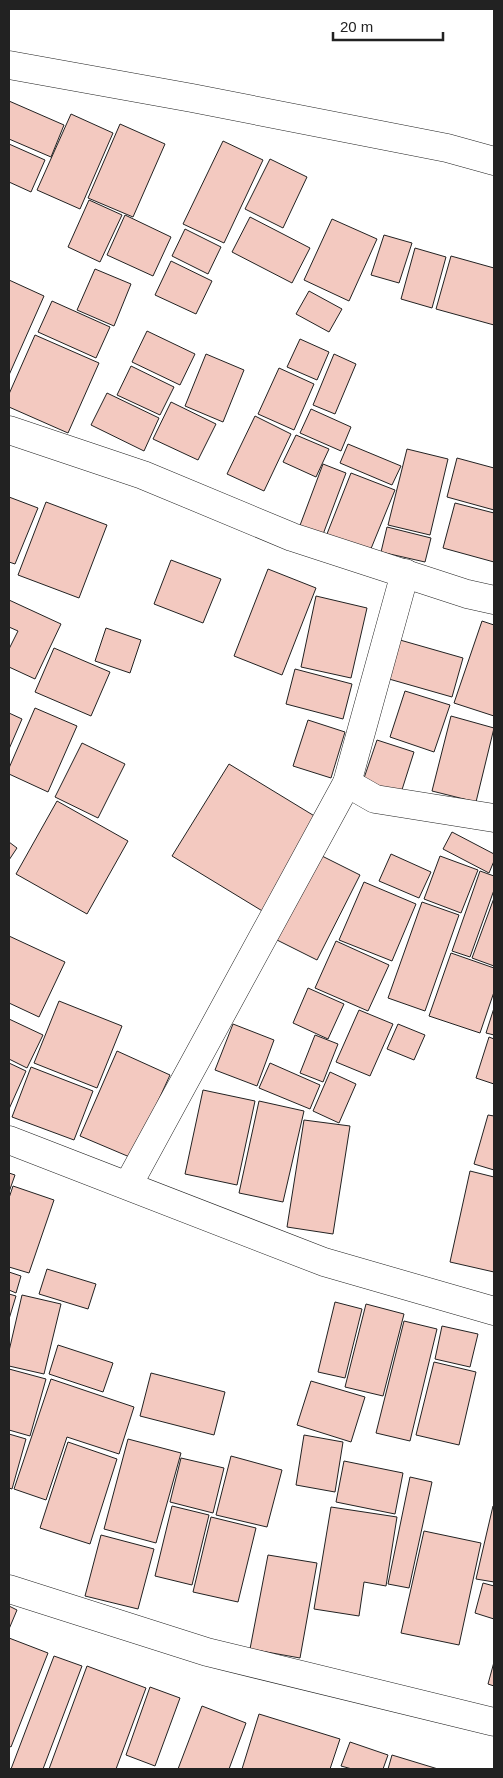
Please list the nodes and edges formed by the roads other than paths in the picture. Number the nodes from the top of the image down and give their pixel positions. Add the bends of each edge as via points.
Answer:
1 (9, 65) edge
2 (494, 161) edge
3 (9, 430) edge
4 (405, 573) junction
5 (494, 600) edge
6 (347, 783) junction
7 (494, 818) edge
8 (9, 1140) edge
9 (128, 1186) junction
10 (494, 1311) edge
11 (9, 1589) edge
12 (494, 1722) edge

1 - 2 street via 447,148
3 - 4 street via 143,475 292,537
4 - 5 street
4 - 6 street
6 - 7 street via 375,799
6 - 9 street
8 - 9 street
9 - 10 street via 324,1262
11 - 12 street via 207,1652

